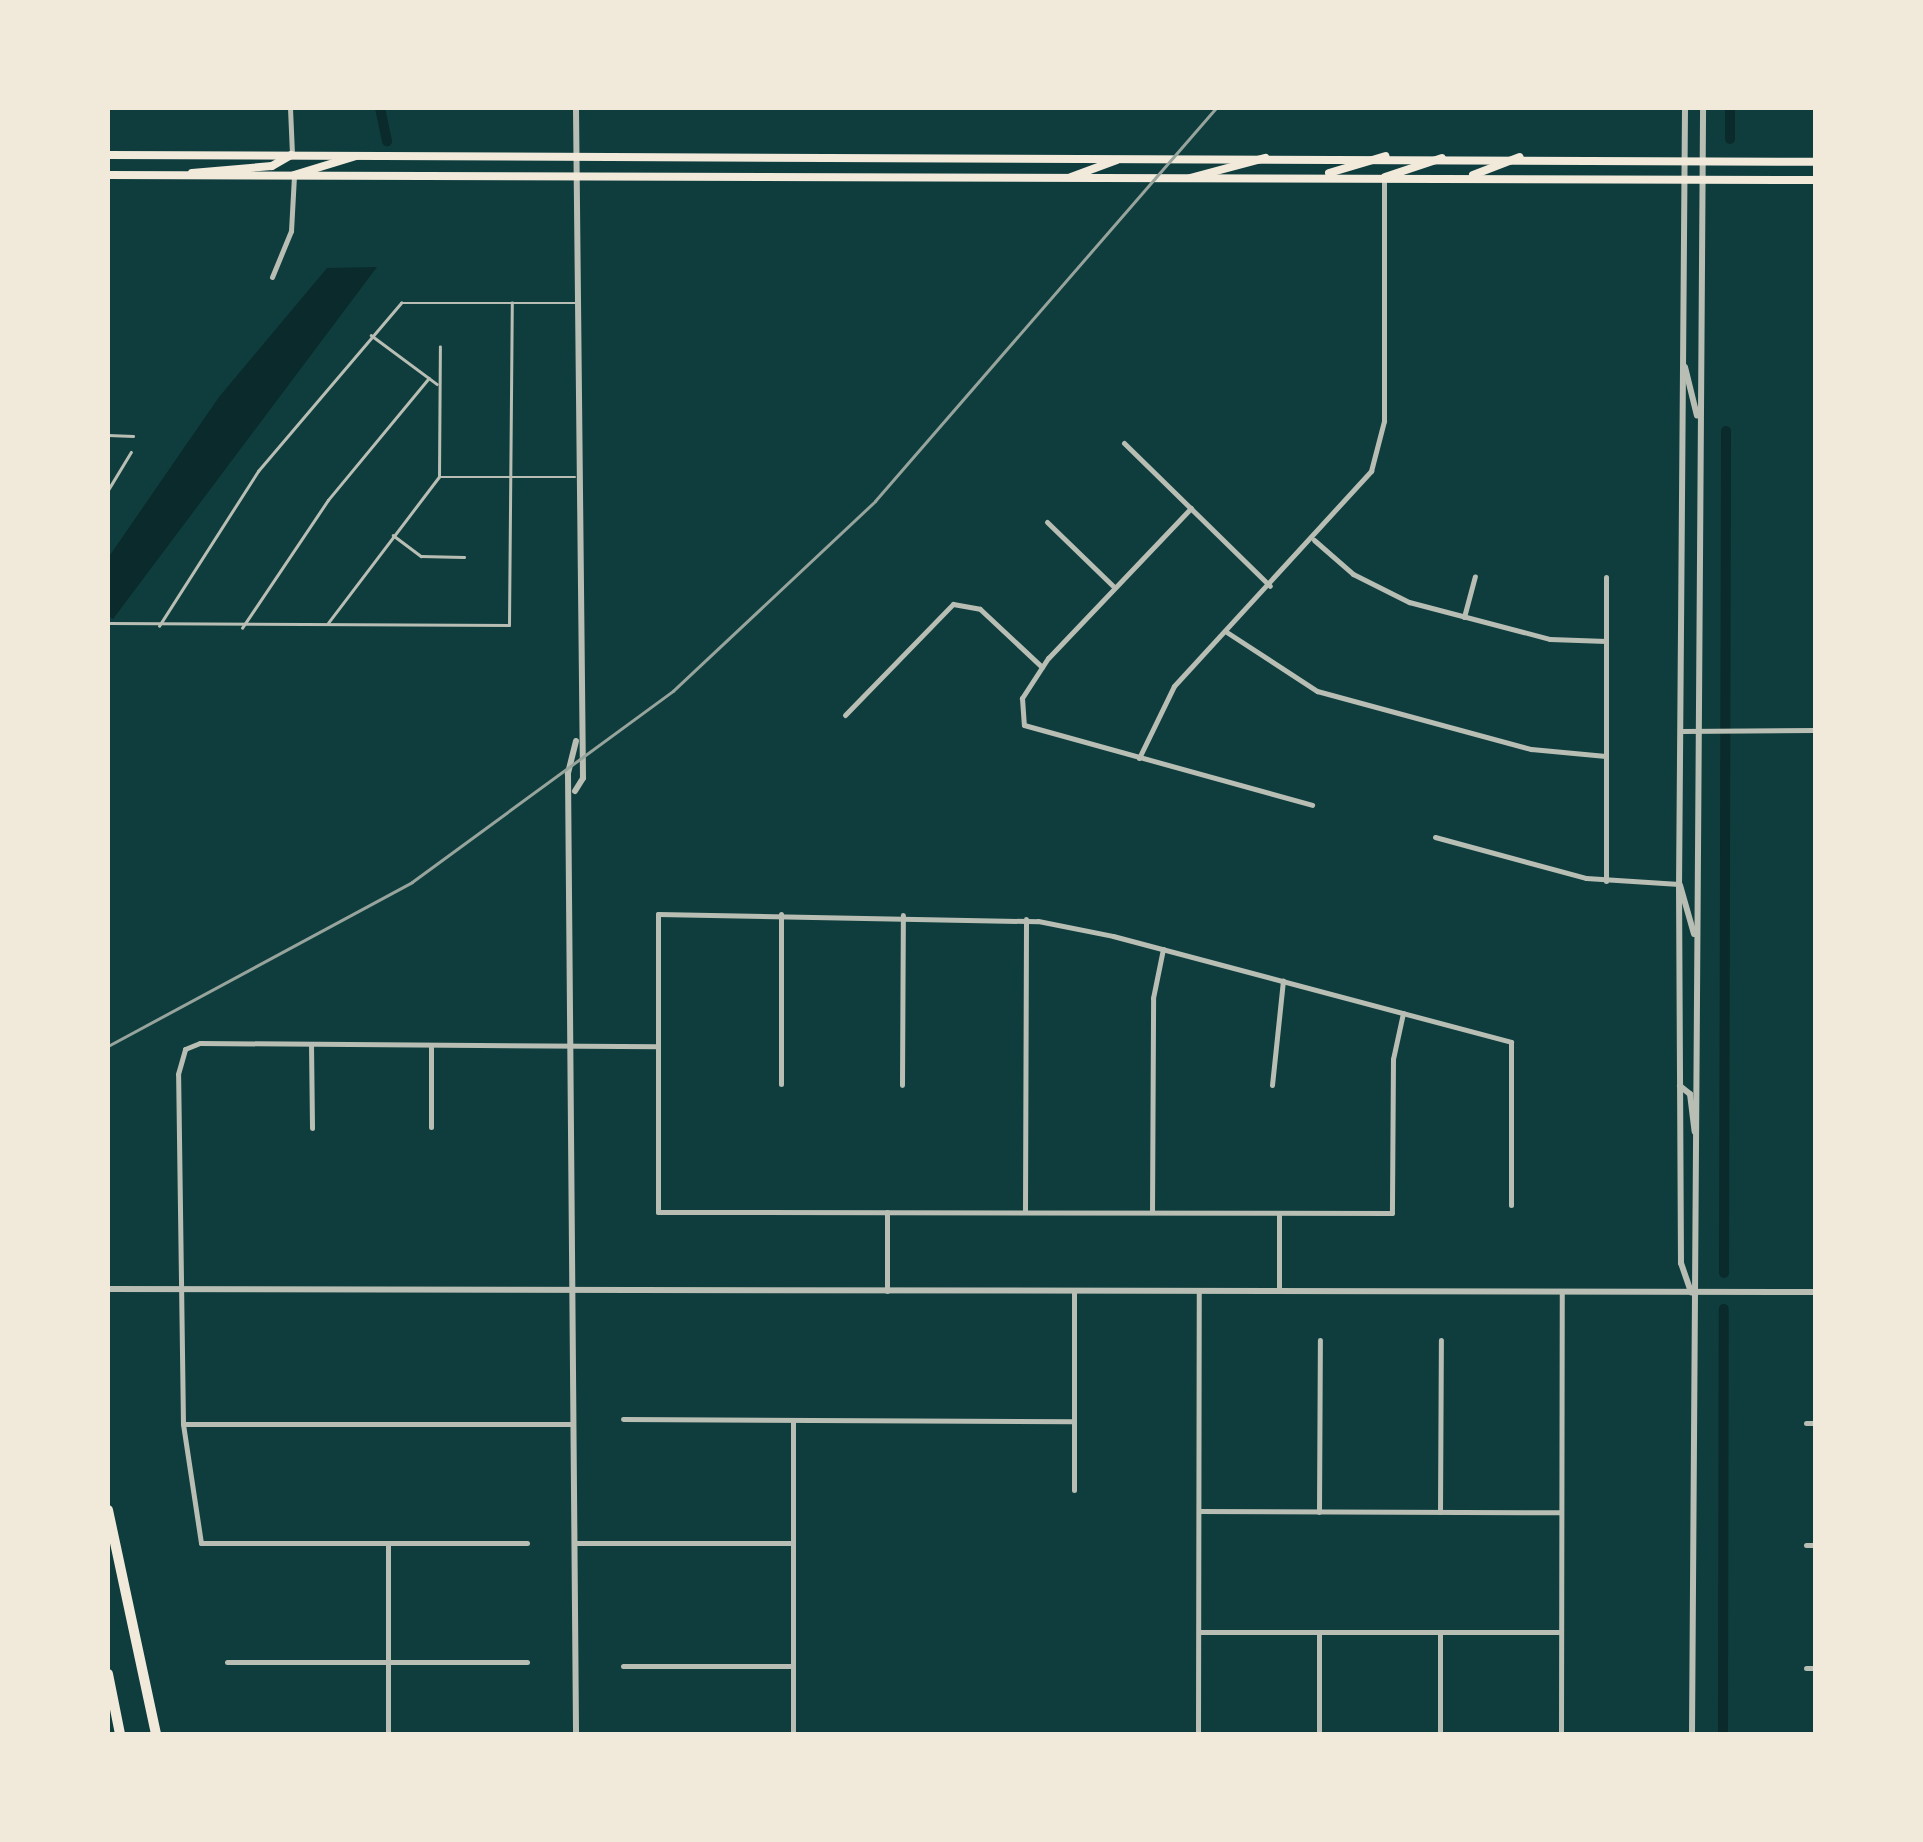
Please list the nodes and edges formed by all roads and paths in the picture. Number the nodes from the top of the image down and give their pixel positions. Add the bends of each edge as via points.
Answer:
1 (290, 108) edge
2 (576, 108) edge
3 (1685, 108) edge
4 (1703, 108) edge
5 (1289, 154) junction
6 (108, 155) edge
7 (291, 155) junction
8 (1387, 155) junction
9 (1456, 155) junction
10 (356, 156) junction
11 (1131, 156) junction
12 (1520, 156) junction
13 (576, 160) junction
14 (1684, 162) junction
15 (1816, 162) edge
16 (1703, 163) junction
17 (108, 175) edge
18 (188, 175) junction
19 (294, 176) junction
20 (576, 176) junction
21 (1070, 177) junction
22 (1384, 177) junction
23 (1190, 178) junction
24 (1290, 178) junction
25 (1459, 178) junction
26 (1816, 180) edge
27 (1702, 181) junction
28 (1684, 182) junction
29 (272, 277) dead end
30 (512, 303) junction
31 (576, 303) junction
32 (370, 334) junction
33 (440, 347) dead end
34 (1683, 365) junction
35 (429, 378) junction
36 (440, 386) junction
37 (108, 436) edge
38 (133, 436) dead end
39 (1700, 438) junction
40 (1124, 443) dead end
41 (131, 452) dead end
42 (510, 476) junction
43 (575, 476) junction
44 (439, 477) junction
45 (108, 490) edge
46 (1191, 508) junction
47 (1047, 522) dead end
48 (393, 535) junction
49 (1314, 540) junction
50 (464, 557) dead end
51 (1476, 576) dead end
52 (1606, 577) dead end
53 (1270, 586) junction
54 (1114, 587) junction
55 (1464, 617) junction
56 (108, 623) edge
57 (326, 626) junction
58 (158, 628) junction
59 (242, 628) junction
60 (1225, 631) junction
61 (1606, 642) junction
62 (1042, 666) junction
63 (845, 715) dead end
64 (1816, 716) edge
65 (1698, 730) junction
66 (1816, 730) edge
67 (1681, 731) junction
68 (576, 741) junction
69 (1606, 756) junction
70 (1139, 758) junction
71 (575, 790) junction
72 (1312, 804) dead end
73 (1435, 837) dead end
74 (1606, 882) junction
75 (1679, 884) junction
76 (781, 914) junction
77 (902, 914) junction
78 (1026, 919) junction
79 (1163, 950) junction
80 (1698, 970) junction
81 (1283, 981) junction
82 (1402, 1013) junction
83 (311, 1044) junction
84 (431, 1045) junction
85 (576, 1046) junction
86 (658, 1046) junction
87 (781, 1084) dead end
88 (902, 1085) dead end
89 (1272, 1085) dead end
90 (1680, 1086) junction
91 (431, 1127) dead end
92 (312, 1128) dead end
93 (1699, 1164) junction
94 (1511, 1204) dead end
95 (887, 1212) junction
96 (1025, 1212) junction
97 (1152, 1212) junction
98 (1279, 1212) junction
99 (108, 1289) edge
100 (183, 1290) junction
101 (576, 1290) junction
102 (887, 1290) junction
103 (1074, 1291) junction
104 (1199, 1291) junction
105 (1279, 1291) junction
106 (1562, 1292) junction
107 (1816, 1292) edge
108 (1691, 1293) junction
109 (1320, 1340) dead end
110 (1440, 1340) dead end
111 (623, 1419) dead end
112 (793, 1421) junction
113 (1074, 1421) junction
114 (1806, 1423) dead end
115 (1816, 1423) edge
116 (183, 1424) junction
117 (576, 1424) junction
118 (1074, 1490) dead end
119 (108, 1510) edge
120 (1198, 1512) junction
121 (1319, 1512) junction
122 (1440, 1512) junction
123 (1561, 1512) junction
124 (576, 1542) junction
125 (793, 1542) junction
126 (388, 1543) junction
127 (527, 1543) dead end
128 (1806, 1545) dead end
129 (1816, 1545) edge
130 (1198, 1632) junction
131 (1319, 1632) junction
132 (1440, 1632) junction
133 (1561, 1632) junction
134 (228, 1662) dead end
135 (388, 1662) junction
136 (527, 1662) dead end
137 (623, 1666) dead end
138 (793, 1666) junction
139 (1806, 1668) dead end
140 (1816, 1668) edge
141 (108, 1674) edge
142 (120, 1734) edge
143 (156, 1734) edge
144 (388, 1734) edge
145 (576, 1734) edge
146 (793, 1734) edge
147 (1198, 1734) edge
148 (1319, 1734) edge
149 (1440, 1734) edge
150 (1561, 1734) edge
151 (1692, 1734) edge

1 - 7 street
2 - 13 street
3 - 14 street
4 - 16 street
5 - 8 main road
5 - 11 main road
5 - 23 main road
6 - 7 main road
7 - 10 main road
7 - 18 main road
8 - 9 main road
8 - 24 main road via 1364,169
9 - 12 main road
9 - 22 main road
10 - 13 main road
10 - 19 main road
11 - 13 main road
11 - 21 main road
12 - 14 main road
12 - 25 main road
13 - 20 street
14 - 16 main road
14 - 28 street
15 - 16 main road
16 - 27 street
17 - 18 main road
18 - 19 main road
19 - 20 main road
19 - 29 street via 291,230
20 - 21 main road
20 - 31 street
21 - 23 main road
22 - 24 main road
22 - 25 main road
22 - 49 street via 1382,438 1362,488
23 - 24 main road
25 - 28 main road
26 - 27 main road
27 - 28 main road
27 - 39 street
28 - 34 street
30 - 31 lane
30 - 32 lane via 401,303
30 - 42 lane
31 - 43 street
32 - 35 lane
32 - 58 lane via 258,472
33 - 36 lane
34 - 39 street
34 - 67 street
35 - 36 lane
35 - 59 lane via 328,500
36 - 44 lane
37 - 38 lane
39 - 65 street
40 - 46 street
41 - 45 lane
42 - 43 lane
42 - 44 lane
42 - 57 lane via 509,626
43 - 68 street
44 - 48 lane
46 - 53 street
46 - 54 street
47 - 54 street
48 - 50 lane via 421,556
48 - 57 lane
49 - 53 street
49 - 55 street via 1388,594
51 - 55 street
52 - 61 street
53 - 60 street
54 - 62 street
55 - 61 street
56 - 58 lane
57 - 59 lane
58 - 59 lane
60 - 69 street via 1317,692 1550,753
60 - 70 street via 1162,703
61 - 69 street
62 - 63 street via 964,602 944,610
62 - 70 street via 1020,713 1033,730
64 - 66 street
65 - 66 street
65 - 67 street
65 - 80 street
67 - 75 street
68 - 71 street via 583,778
68 - 71 street via 568,749
69 - 74 street
70 - 72 street
71 - 85 street
73 - 74 street
74 - 75 street
75 - 80 street via 1690,900
75 - 90 street
76 - 77 street
76 - 86 street via 658,914
76 - 87 street
77 - 78 street
77 - 88 street
78 - 79 street
78 - 96 street
79 - 81 street
79 - 97 street via 1153,998
80 - 93 street
81 - 82 street
81 - 89 street
82 - 94 street via 1511,1042
82 - 98 street via 1392,1059 1392,1213
83 - 84 street
83 - 92 street
83 - 100 street via 185,1050
84 - 85 street
84 - 91 street
85 - 86 street
85 - 101 street
86 - 95 street via 658,1212
90 - 93 street via 1690,1094
90 - 108 street via 1682,1263
93 - 108 street
95 - 96 street
95 - 102 street
96 - 97 street
97 - 98 street
98 - 105 street
99 - 100 street
100 - 101 street
100 - 116 street
101 - 102 street
101 - 117 street
102 - 103 street
103 - 104 street
103 - 113 street
104 - 105 street
104 - 120 street
105 - 106 street
106 - 108 street
106 - 123 street
107 - 108 street
108 - 151 street
109 - 121 street
110 - 122 street
111 - 112 street
112 - 113 street
112 - 125 street
113 - 118 street
114 - 115 street
116 - 117 street
116 - 126 street via 201,1543
117 - 124 street
119 - 143 highway
120 - 121 street
120 - 130 street
121 - 122 street
122 - 123 street
123 - 133 street
124 - 125 street
124 - 145 street
125 - 138 street
126 - 127 street
126 - 135 street
128 - 129 street
130 - 131 street
130 - 147 street
131 - 132 street
131 - 148 street
132 - 133 street
132 - 149 street
133 - 150 street
134 - 135 street
135 - 136 street
135 - 144 street
137 - 138 street
138 - 146 street
139 - 140 street
141 - 142 highway

